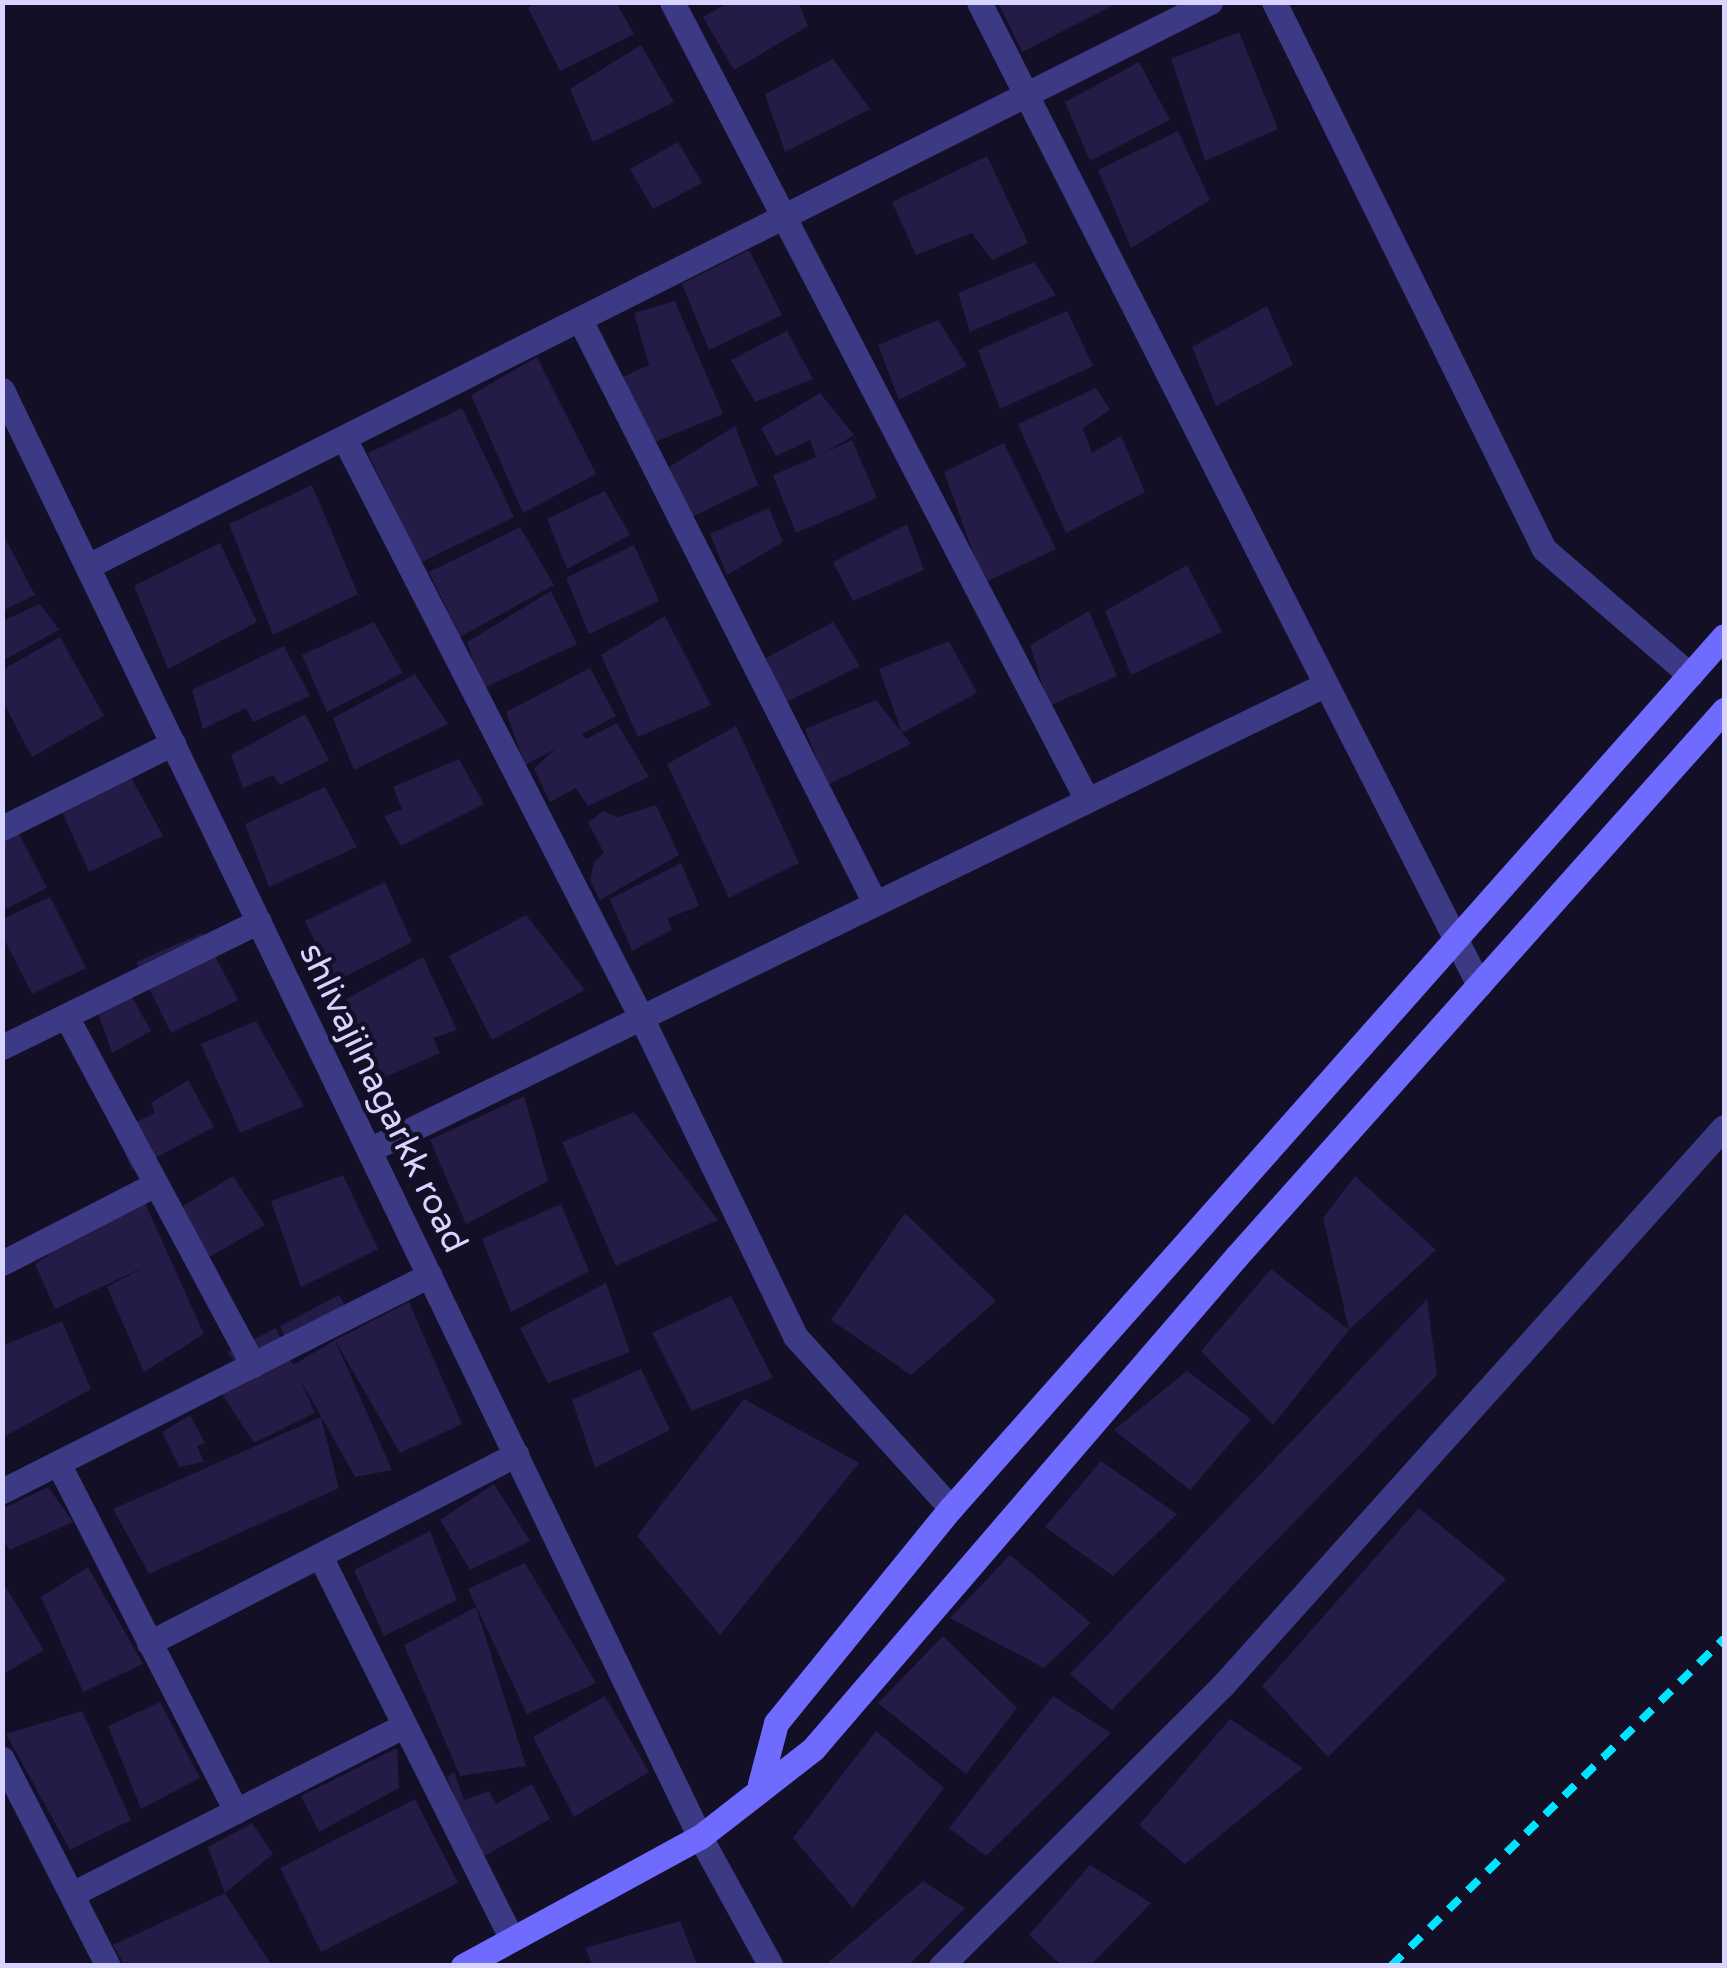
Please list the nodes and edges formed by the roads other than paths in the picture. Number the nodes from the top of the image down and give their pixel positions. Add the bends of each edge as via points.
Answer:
1 (672, 2) edge
2 (979, 2) edge
3 (1210, 2) edge
4 (1274, 2) edge
5 (1027, 94) junction
6 (784, 217) junction
7 (580, 320) junction
8 (2, 390) edge
9 (344, 438) junction
10 (88, 566) junction
11 (1724, 636) edge
12 (1690, 675) junction
13 (1326, 684) junction
14 (1724, 710) edge
15 (173, 743) junction
16 (1088, 800) junction
17 (2, 828) edge
18 (875, 903) junction
19 (258, 922) junction
20 (1455, 939) junction
21 (1479, 985) junction
22 (66, 1016) junction
23 (641, 1017) junction
24 (2, 1047) edge
25 (1724, 1127) edge
26 (369, 1150) junction
27 (156, 1184) junction
28 (2, 1264) edge
29 (430, 1276) junction
30 (252, 1365) junction
31 (516, 1454) junction
32 (58, 1463) junction
33 (2, 1490) edge
34 (951, 1508) junction
35 (320, 1556) junction
36 (150, 1643) junction
37 (401, 1727) junction
38 (2, 1759) edge
39 (760, 1784) junction
40 (236, 1811) junction
41 (700, 1836) junction
42 (72, 1894) junction
43 (512, 1939) junction
44 (108, 1966) edge
45 (463, 1966) edge
46 (771, 1966) edge
47 (941, 1966) edge

1 - 6 street
2 - 5 street
3 - 5 street
4 - 12 street via 1544,549
5 - 6 street
5 - 13 street
6 - 7 street
6 - 16 street
7 - 9 street
7 - 18 street
8 - 10 street, shlivajilnagarkk road
9 - 10 street
9 - 23 street
10 - 15 street, shlivajilnagarkk road
11 - 12 street
12 - 20 street
13 - 16 street
13 - 20 street
14 - 21 street
15 - 17 street
15 - 19 street, shlivajilnagarkk road
16 - 18 street
18 - 23 street
19 - 22 street
19 - 26 street, shlivajilnagarkk road
20 - 21 street
20 - 34 street
21 - 39 street via 813,1748
22 - 24 street
22 - 27 street
23 - 26 street
23 - 34 street via 795,1336
25 - 47 street via 1222,1686
26 - 29 street, shlivajilnagarkk road
27 - 28 street
27 - 30 street
29 - 30 street
29 - 31 street, shlivajilnagarkk road
30 - 32 street
31 - 35 street
31 - 41 street, shlivajilnagarkk road
32 - 33 street
32 - 36 street
34 - 39 street via 776,1723
35 - 36 street
35 - 37 street
36 - 40 street
37 - 40 street
37 - 43 street
38 - 42 street
39 - 41 street
40 - 42 street
41 - 43 street
41 - 46 street, shlivajilnagarkk road
42 - 44 street
43 - 45 street

